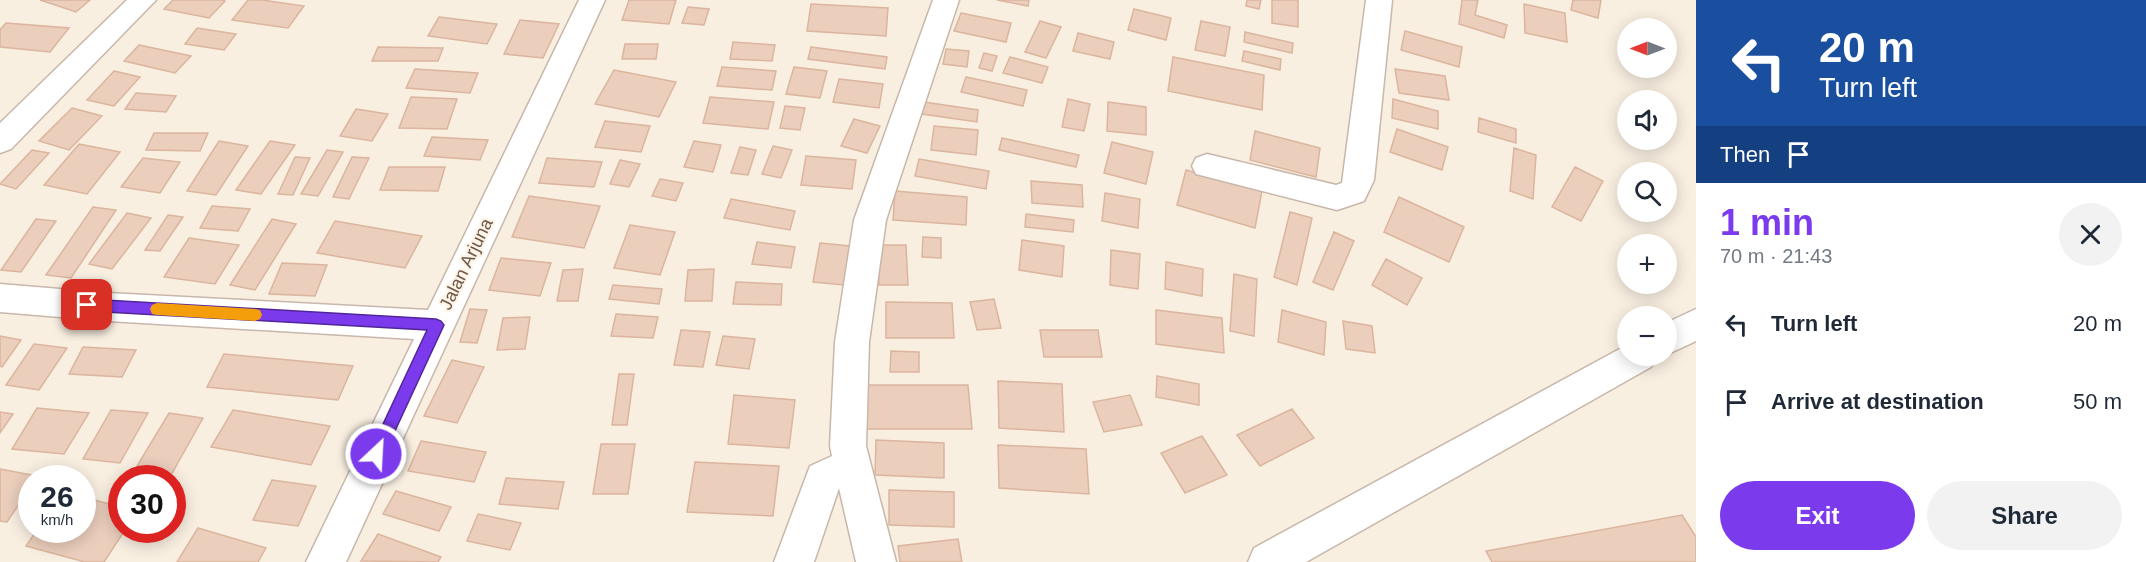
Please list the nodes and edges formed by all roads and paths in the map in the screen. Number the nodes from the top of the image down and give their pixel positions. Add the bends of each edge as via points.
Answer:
1 (143, 0) edge
2 (592, 0) edge
3 (946, 0) edge
4 (1379, 0) edge
5 (0, 141) edge
6 (1206, 166) dead end
7 (0, 298) edge
8 (1696, 324) edge
9 (436, 325) junction
10 (1677, 334) edge
11 (1621, 366) edge
12 (853, 466) junction
13 (326, 562) edge
14 (794, 562) edge
15 (876, 562) edge
16 (1268, 562) edge

1 - 5 street
2 - 9 street, Jalan Arjuna
3 - 12 street via 870,220 852,342 848,446
4 - 6 street via 1359,180 1353,192 1338,198
7 - 9 street
8 - 10 street
9 - 13 street, Jalan Arjuna
11 - 16 street
12 - 14 street via 822,479
12 - 15 street

